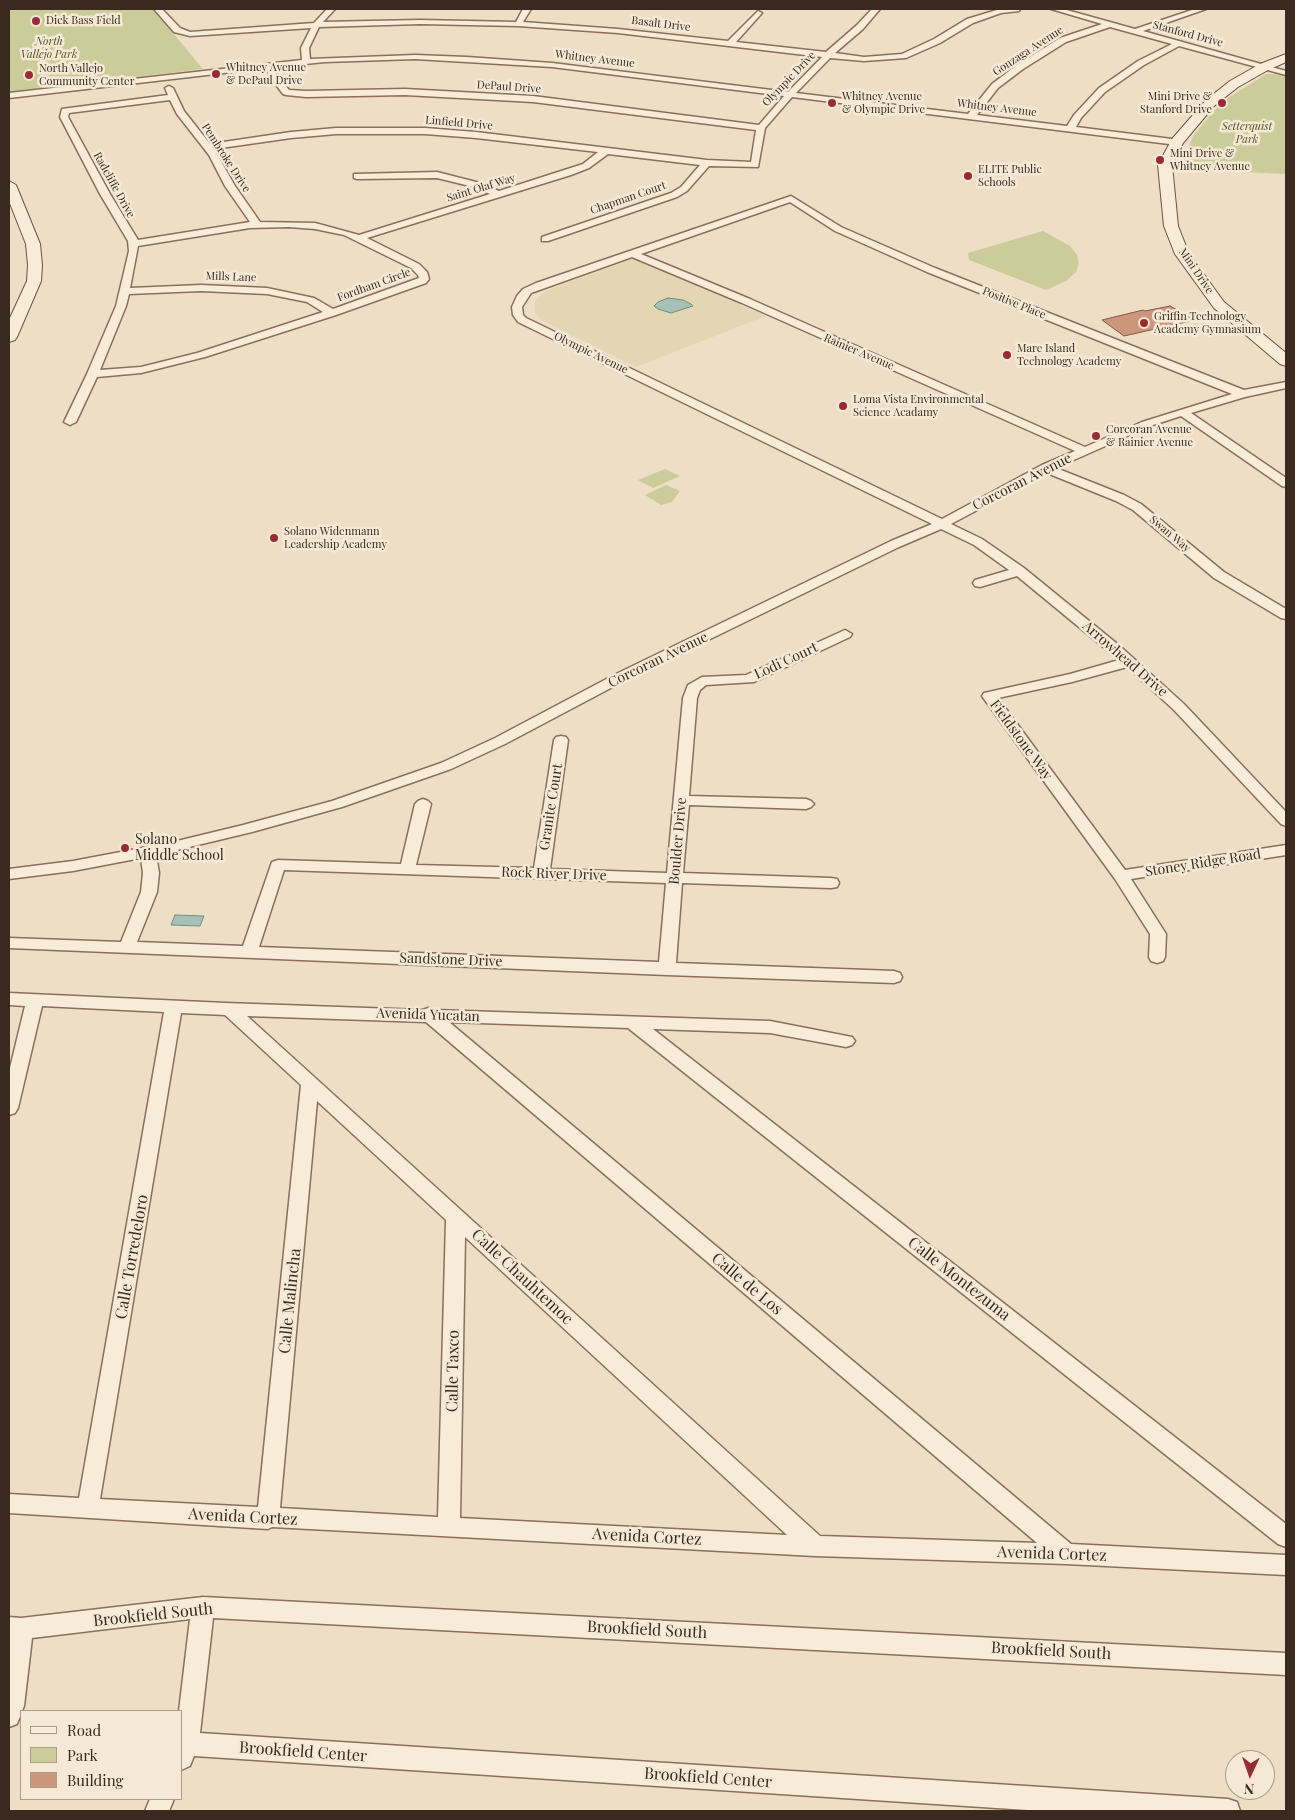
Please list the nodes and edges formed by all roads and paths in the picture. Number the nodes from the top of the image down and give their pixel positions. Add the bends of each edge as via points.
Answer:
1 (158, 9) edge
2 (331, 9) edge
3 (526, 9) edge
4 (876, 9) edge
5 (1016, 9) edge
6 (1056, 9) edge
7 (1202, 9) edge
8 (758, 13) dead end
9 (518, 24) junction
10 (1110, 24) junction
11 (316, 26) junction
12 (1136, 31) junction
13 (1179, 43) junction
14 (730, 44) junction
15 (827, 56) junction
16 (1286, 58) edge
17 (306, 62) junction
18 (270, 65) junction
19 (1264, 67) junction
20 (1286, 73) edge
21 (164, 77) junction
22 (790, 94) junction
23 (9, 96) edge
24 (173, 97) junction
25 (971, 116) junction
26 (761, 128) junction
27 (1070, 129) junction
28 (1177, 142) junction
29 (208, 147) junction
30 (606, 151) junction
31 (707, 163) junction
32 (357, 176) dead end
33 (9, 185) edge
34 (498, 194) junction
35 (791, 199) joint
36 (257, 225) junction
37 (358, 238) junction
38 (545, 239) dead end
39 (134, 244) junction
40 (633, 254) junction
41 (124, 291) junction
42 (332, 313) junction
43 (9, 336) edge
44 (1286, 362) edge
45 (93, 374) junction
46 (1286, 385) edge
47 (1243, 394) junction
48 (1182, 412) junction
49 (70, 422) dead end
50 (1085, 451) junction
51 (1046, 468) junction
52 (1286, 483) edge
53 (942, 524) junction
54 (1020, 571) junction
55 (980, 583) dead end
56 (1286, 615) edge
57 (845, 634) dead end
58 (1129, 662) junction
59 (689, 714) joint
60 (561, 740) dead end
61 (681, 800) junction
62 (423, 804) dead end
63 (806, 804) dead end
64 (1286, 821) edge
65 (1286, 850) edge
66 (148, 852) junction
67 (407, 870) junction
68 (9, 874) edge
69 (540, 874) junction
70 (1120, 876) junction
71 (675, 878) junction
72 (831, 883) dead end
73 (9, 943) edge
74 (128, 948) junction
75 (249, 952) junction
76 (1157, 956) dead end
77 (667, 969) junction
78 (894, 977) dead end
79 (9, 999) edge
80 (35, 1000) junction
81 (174, 1006) junction
82 (229, 1009) junction
83 (428, 1014) junction
84 (632, 1022) junction
85 (846, 1041) dead end
86 (310, 1084) junction
87 (9, 1108) edge
88 (456, 1217) junction
89 (9, 1504) edge
90 (88, 1508) junction
91 (268, 1518) junction
92 (449, 1526) junction
93 (1286, 1537) edge
94 (815, 1546) junction
95 (1066, 1554) junction
96 (1286, 1565) edge
97 (203, 1607) junction
98 (15, 1629) edge
99 (1286, 1664) edge
100 (9, 1716) edge
101 (184, 1751) edge
102 (1228, 1811) edge

1 - 11 street, Basalt Drive via 177,30 190,34
2 - 11 street
3 - 9 street
4 - 15 street, Olympic Drive
5 - 15 street, Basalt Drive via 970,21 904,56 864,60
6 - 10 street, Stanford Drive
7 - 12 street
8 - 14 street
9 - 11 street, Basalt Drive via 423,18
9 - 14 street, Basalt Drive via 618,30
10 - 12 street, Stanford Drive
10 - 25 street, Gonzaga Avenue via 1063,40 1013,72 995,86
11 - 17 street via 305,48
12 - 13 street, Stanford Drive
13 - 19 street, Stanford Drive
13 - 27 street via 1141,63 1102,90
14 - 15 street, Basalt Drive
15 - 22 street, Olympic Drive
16 - 19 street, Mini Drive
17 - 18 street, Whitney Avenue
17 - 22 street, Whitney Avenue via 415,57 486,60
18 - 21 street, Whitney Avenue
18 - 26 street, DePaul Drive via 286,92 405,92 509,97
19 - 20 street, Stanford Drive
19 - 28 street, Mini Drive via 1210,103
21 - 23 street, Whitney Avenue
21 - 24 street, Pembroke Drive
22 - 25 street, Whitney Avenue
22 - 26 street, Olympic Drive
24 - 29 street, Pembroke Drive via 180,112
24 - 39 street, Radcliffe Drive via 65,111 64,117
25 - 27 street, Whitney Avenue
26 - 31 street, Olympic Drive via 756,165
27 - 28 street, Whitney Avenue
28 - 44 street, Mini Drive via 1165,165 1170,226 1182,254 1219,305
29 - 30 street, Linfield Drive via 291,135 395,130 476,135
29 - 36 street, Pembroke Drive
30 - 31 street, Linfield Drive
30 - 34 street, Saint Olaf Way via 586,166
31 - 38 street, Chapman Court via 684,189 668,198
32 - 34 street via 437,175
33 - 43 street via 33,244 35,265 34,281
34 - 37 street, Saint Olaf Way
35 - 40 street, Olympic Avenue
35 - 47 street, Positive Place via 838,229 931,270
36 - 37 street, Fordham Circle via 315,226
36 - 39 street, Fordham Circle
37 - 42 street, Fordham Circle via 415,266 424,279
39 - 41 street
40 - 50 street, Rainier Avenue
40 - 53 street, Olympic Avenue via 527,291 517,307 518,315 522,320
41 - 42 street, Mills Lane via 202,288 267,291 310,300
41 - 45 street
42 - 45 street, Fordham Circle via 165,365
45 - 49 street
46 - 47 street, Corcoran Avenue
47 - 48 street, Corcoran Avenue
48 - 50 street, Corcoran Avenue
48 - 52 street
50 - 51 street, Corcoran Avenue
51 - 53 street, Corcoran Avenue
51 - 56 street, Swan Way via 1137,507 1219,575
53 - 54 street, Arrowhead Drive via 978,542
53 - 66 street, Corcoran Avenue via 619,678 446,766 337,804
54 - 55 street
54 - 58 street, Arrowhead Drive
57 - 59 street, Lodi Court via 750,679 702,681 693,688
58 - 64 street, Arrowhead Drive via 1179,707
58 - 70 street, Fieldstone Way via 989,696
59 - 61 street, Boulder Drive
60 - 69 street, Granite Court
61 - 63 street
61 - 71 street, Boulder Drive
62 - 67 street
65 - 70 street, Stoney Ridge Road
66 - 68 street, Corcoran Avenue
66 - 74 street via 149,892
67 - 69 street, Rock River Drive
67 - 75 street, Rock River Drive via 278,865
69 - 71 street, Rock River Drive
70 - 76 street via 1158,934
71 - 72 street, Rock River Drive
71 - 77 street, Boulder Drive
73 - 74 street, Sandstone Drive
74 - 75 street, Sandstone Drive
75 - 77 street, Sandstone Drive
77 - 78 street, Sandstone Drive
79 - 80 street, Avenida Yucatan
80 - 81 street, Avenida Yucatan
80 - 87 street
81 - 82 street, Avenida Yucatan
81 - 90 street, Calle Torredeloro
82 - 83 street, Avenida Yucatan
82 - 86 street, Calle Chauhtemoc
83 - 84 street, Avenida Yucatan
83 - 95 street, Calle de Los
84 - 85 street, Avenida Yucatan via 770,1027
84 - 93 street, Calle Montezuma
86 - 88 street, Calle Chauhtemoc
86 - 91 street, Calle Malincha
88 - 92 street, Calle Taxco
88 - 94 street, Calle Chauhtemoc
89 - 90 street, Avenida Cortez
90 - 91 street, Avenida Cortez
91 - 92 street, Avenida Cortez
92 - 94 street, Avenida Cortez
94 - 95 street, Avenida Cortez
95 - 96 street, Avenida Cortez
97 - 98 street, Brookfield South
97 - 99 street, Brookfield South
97 - 101 street
98 - 100 street
101 - 102 street, Brookfield Center

